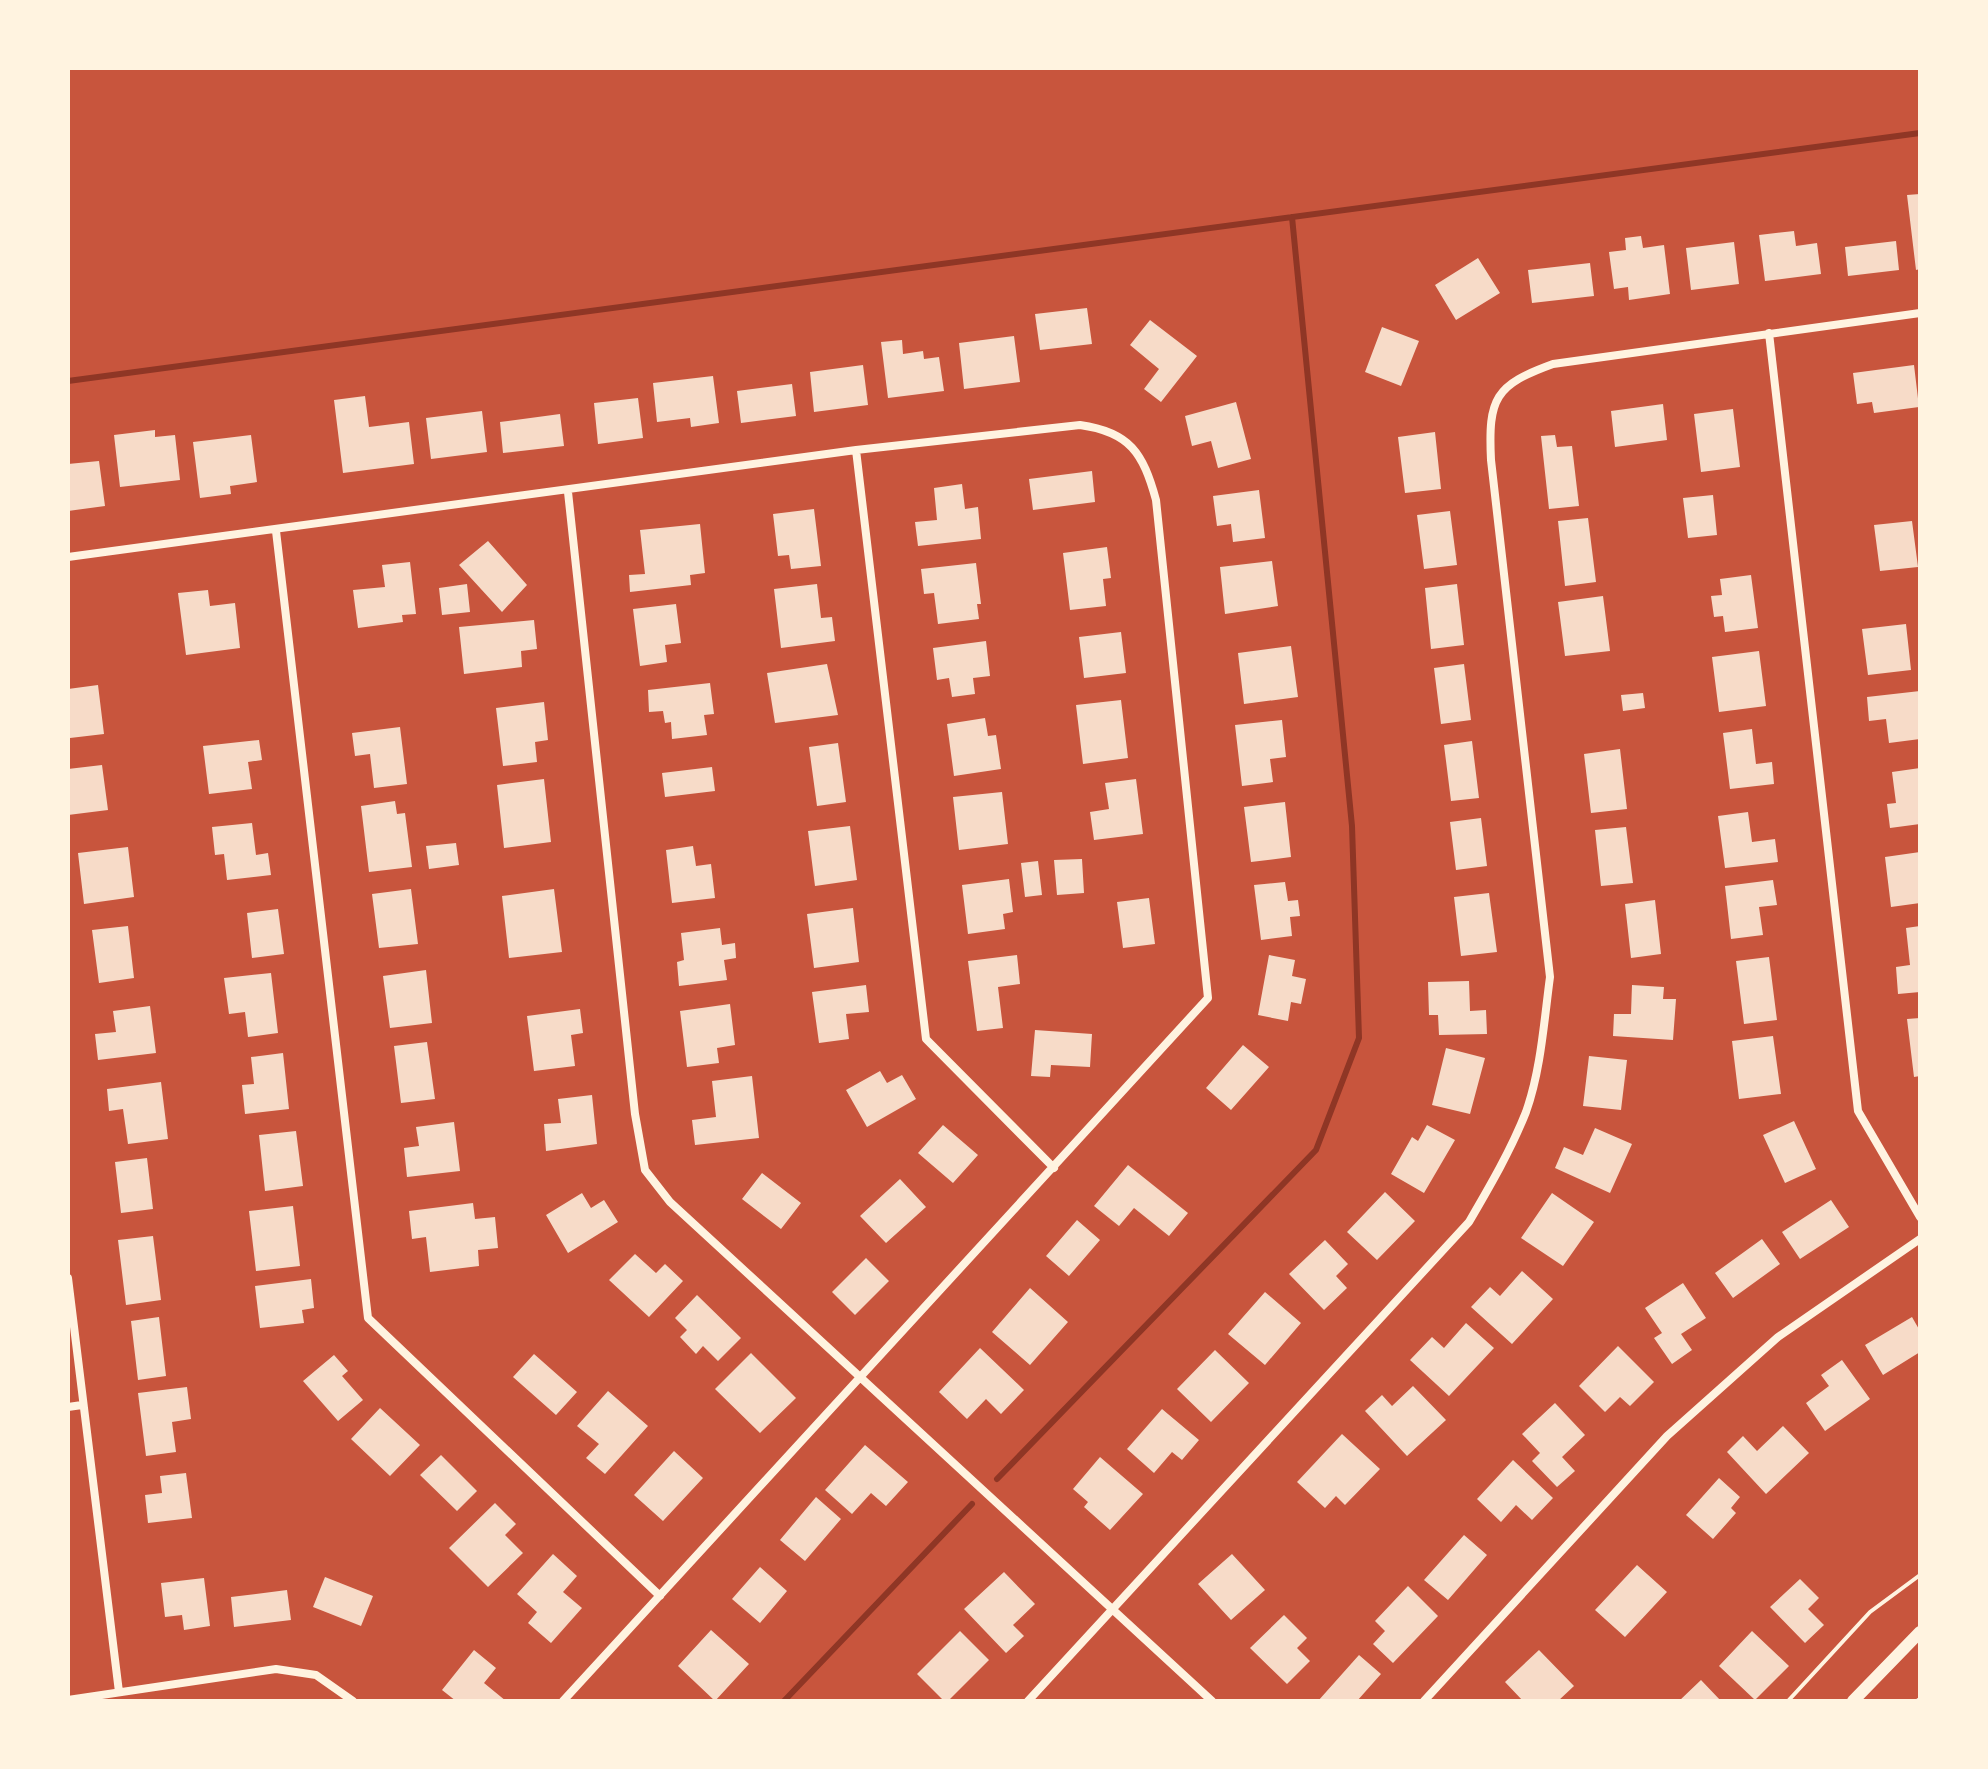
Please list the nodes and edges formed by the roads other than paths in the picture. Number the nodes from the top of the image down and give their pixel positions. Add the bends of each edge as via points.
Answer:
1 (1920, 313) edge
2 (1769, 333) junction
3 (856, 450) junction
4 (568, 492) junction
5 (276, 531) junction
6 (68, 557) edge
7 (1054, 1168) junction
8 (1920, 1217) edge
9 (1920, 1239) edge
10 (68, 1278) edge
11 (862, 1379) junction
12 (82, 1405) junction
13 (68, 1407) edge
14 (660, 1596) junction
15 (1113, 1609) junction
16 (1920, 1632) edge
17 (119, 1692) junction
18 (68, 1700) edge
19 (353, 1701) edge
20 (563, 1701) edge
21 (1028, 1701) edge
22 (1212, 1701) edge
23 (1424, 1701) edge
24 (1853, 1701) edge

1 - 2 street
2 - 8 street via 1858,1111
2 - 15 street via 1553,364 1517,377 1500,393 1489,422 1491,460 1550,977 1526,1110 1469,1222
3 - 4 street
3 - 7 street via 926,1039
3 - 7 street via 1080,425 1108,429 1134,447 1149,473 1208,998
4 - 5 street
4 - 11 street via 645,1170 670,1202
5 - 6 street
5 - 14 street via 368,1318
7 - 11 street
9 - 23 street via 1778,1337 1667,1436
10 - 12 street
11 - 14 street
11 - 15 street
12 - 13 street
12 - 17 street
14 - 20 street
15 - 21 street
15 - 22 street
16 - 24 street
17 - 18 street
17 - 19 street via 276,1669 316,1675

